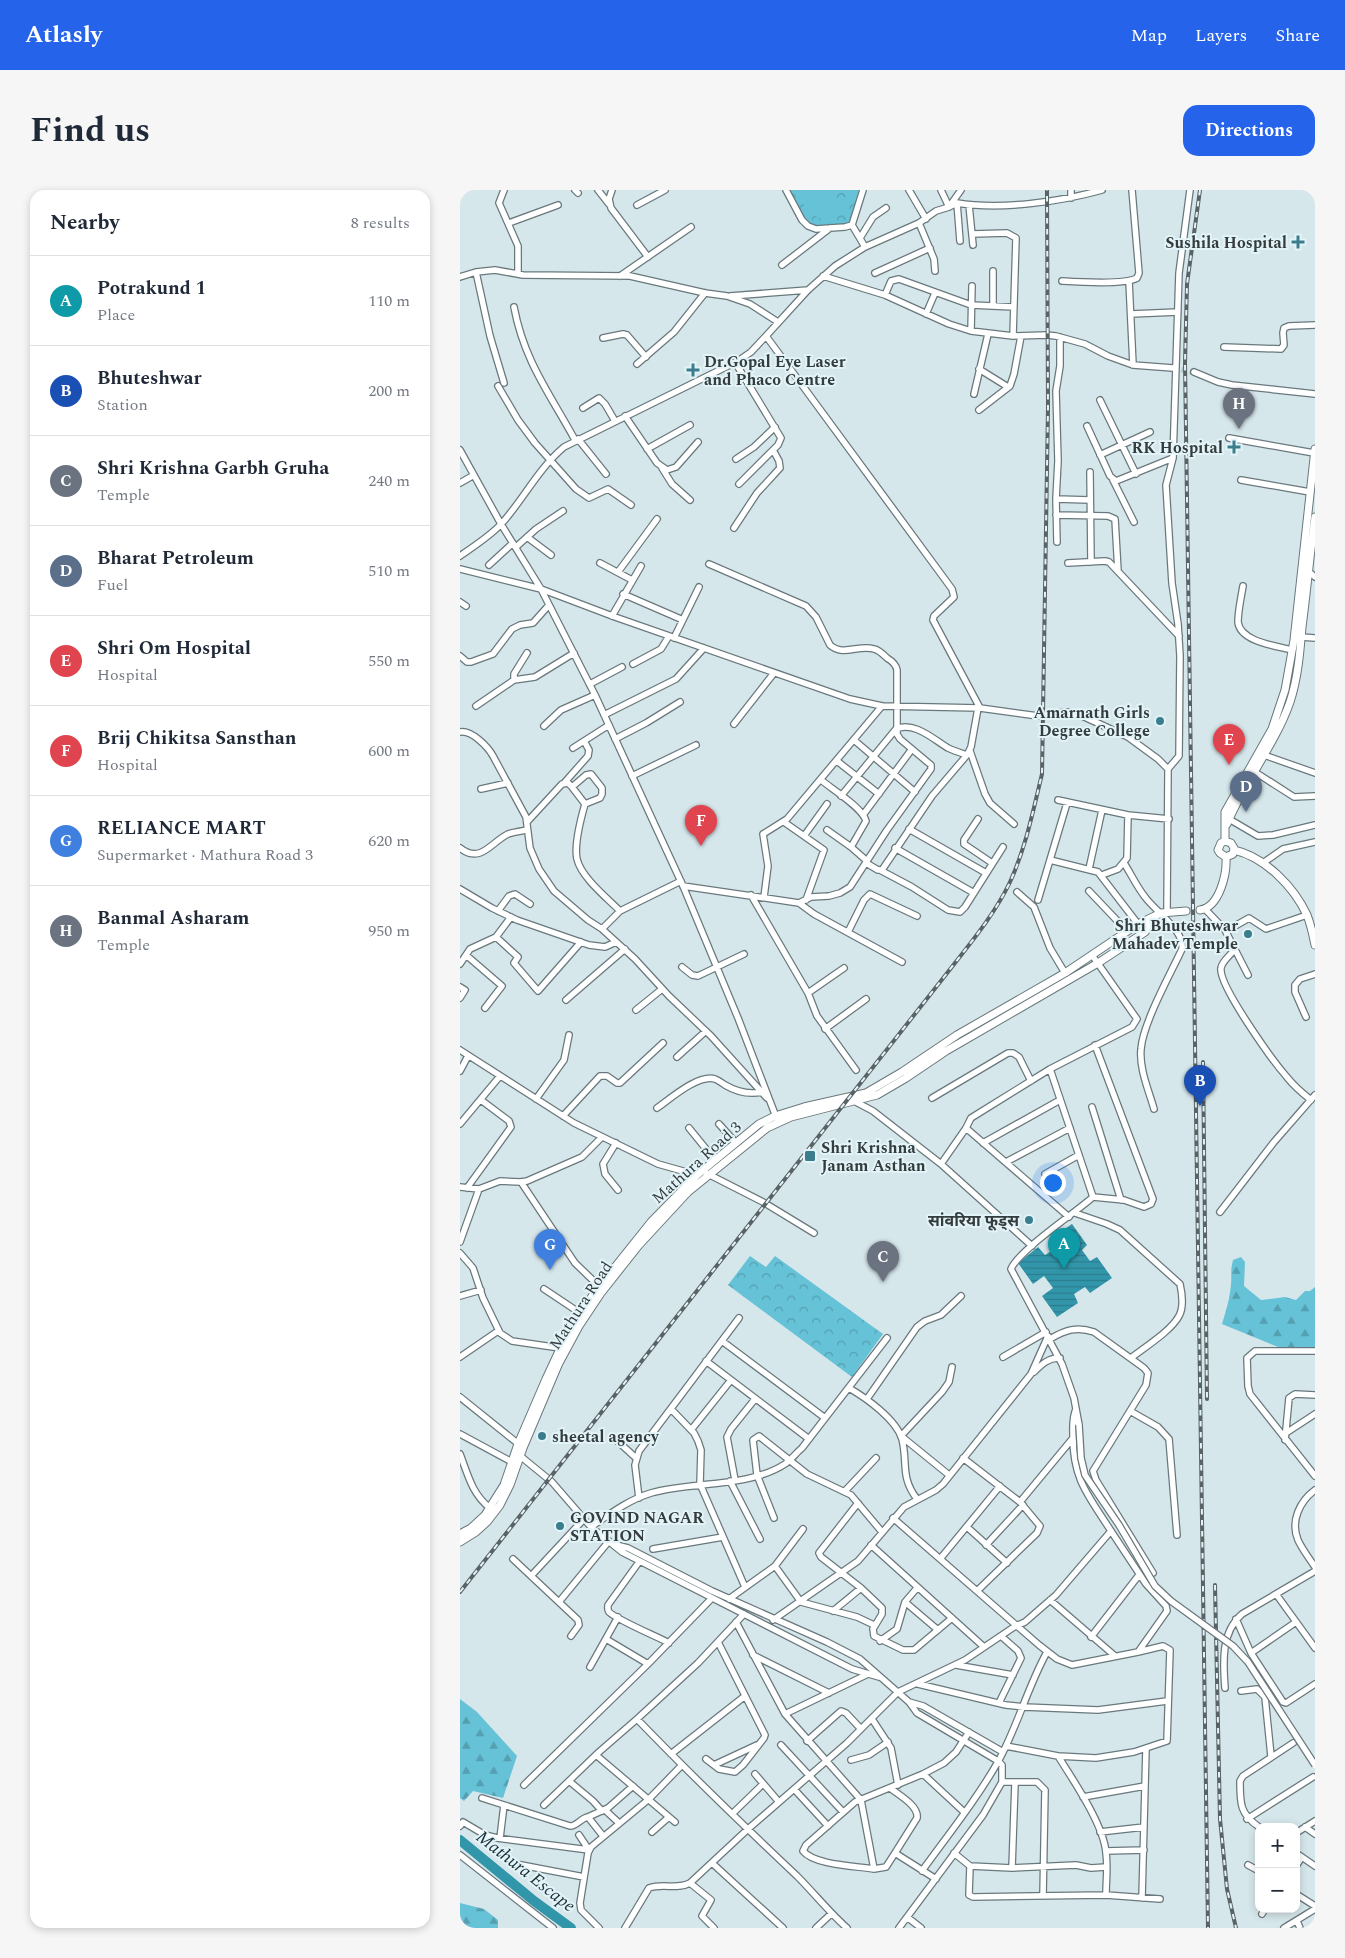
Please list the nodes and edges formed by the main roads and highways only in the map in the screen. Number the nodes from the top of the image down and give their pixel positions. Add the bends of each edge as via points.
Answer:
1 (1315, 448) edge
2 (1314, 453) edge
3 (1315, 517) edge
4 (1225, 829) junction
5 (1225, 841) junction
6 (1234, 850) junction
7 (1226, 857) junction
8 (1203, 910) road end
9 (1186, 911) tunnel mouth
10 (1161, 914) junction
11 (1313, 928) edge
12 (1315, 945) edge
13 (777, 1119) junction
14 (702, 1174) junction
15 (601, 1288) junction
16 (521, 1446) junction
17 (517, 1454) junction
18 (460, 1534) edge
19 (460, 1542) edge

1 - 2 main road
2 - 4 main road via 1285,690 1272,729 1225,812
3 - 4 main road via 1297,672 1289,704
4 - 5 main road
5 - 6 main road via 1231,843
5 - 7 main road via 1218,850
6 - 7 main road
6 - 11 main road via 1247,853 1263,863 1289,888
7 - 8 main road via 1220,888
9 - 10 main road
10 - 13 main road via 1138,924 1065,973 957,1035 866,1093 804,1107
10 - 13 main road via 1145,932 1098,963 877,1095
11 - 12 main road
13 - 14 main road, Mathura Road
13 - 14 main road, Mathura Road 3 via 759,1124
14 - 15 main road, Mathura Road
14 - 15 main road, Mathura Road 3 via 651,1222
15 - 16 main road, Mathura Road via 566,1348
15 - 16 main road, Mathura Road 3 via 580,1313 560,1348
16 - 17 main road, Mathura Road 3
17 - 18 main road via 490,1508 471,1528
17 - 19 main road via 510,1485 500,1505 487,1522

